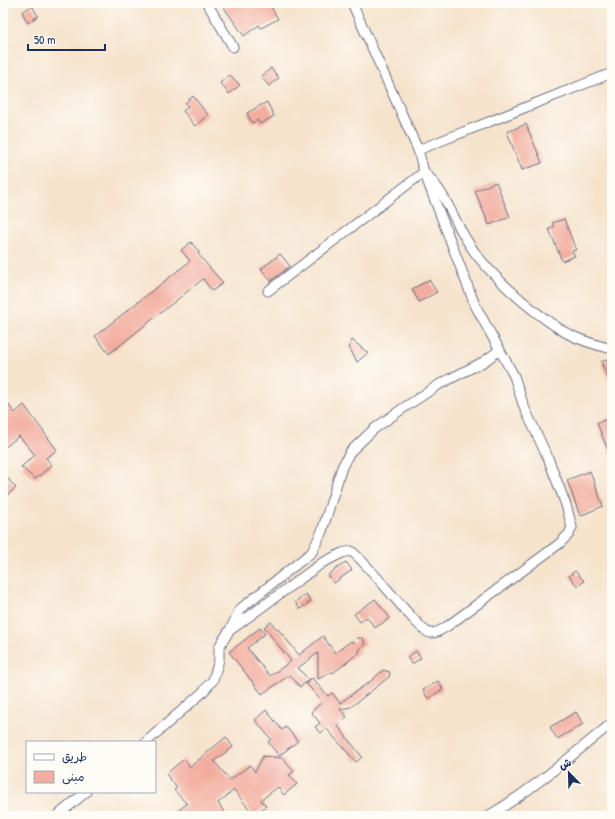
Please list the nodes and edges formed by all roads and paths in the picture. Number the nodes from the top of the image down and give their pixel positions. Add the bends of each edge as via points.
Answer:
1 (207, 3) edge
2 (352, 3) edge
3 (233, 47) dead end
4 (612, 73) edge
5 (418, 150) junction
6 (424, 172) junction
7 (268, 291) dead end
8 (612, 348) edge
9 (500, 350) junction
10 (229, 631) junction
11 (612, 723) edge
12 (147, 741) edge
13 (85, 793) edge
14 (57, 816) edge
15 (488, 816) edge

1 - 3 street
2 - 5 street
4 - 5 street
5 - 6 street
6 - 7 street
6 - 8 street via 436,183 472,250 501,281 564,332
6 - 9 street via 475,305
9 - 10 street via 402,409 374,429 350,452 342,467 322,531 312,552 240,610
9 - 10 street via 514,376 524,407 565,500 572,527 569,534 547,553 436,633 425,632 415,623 381,580 366,568 360,556 351,551 322,563
10 - 12 street via 219,647 214,680
11 - 15 street via 564,763
13 - 14 street

